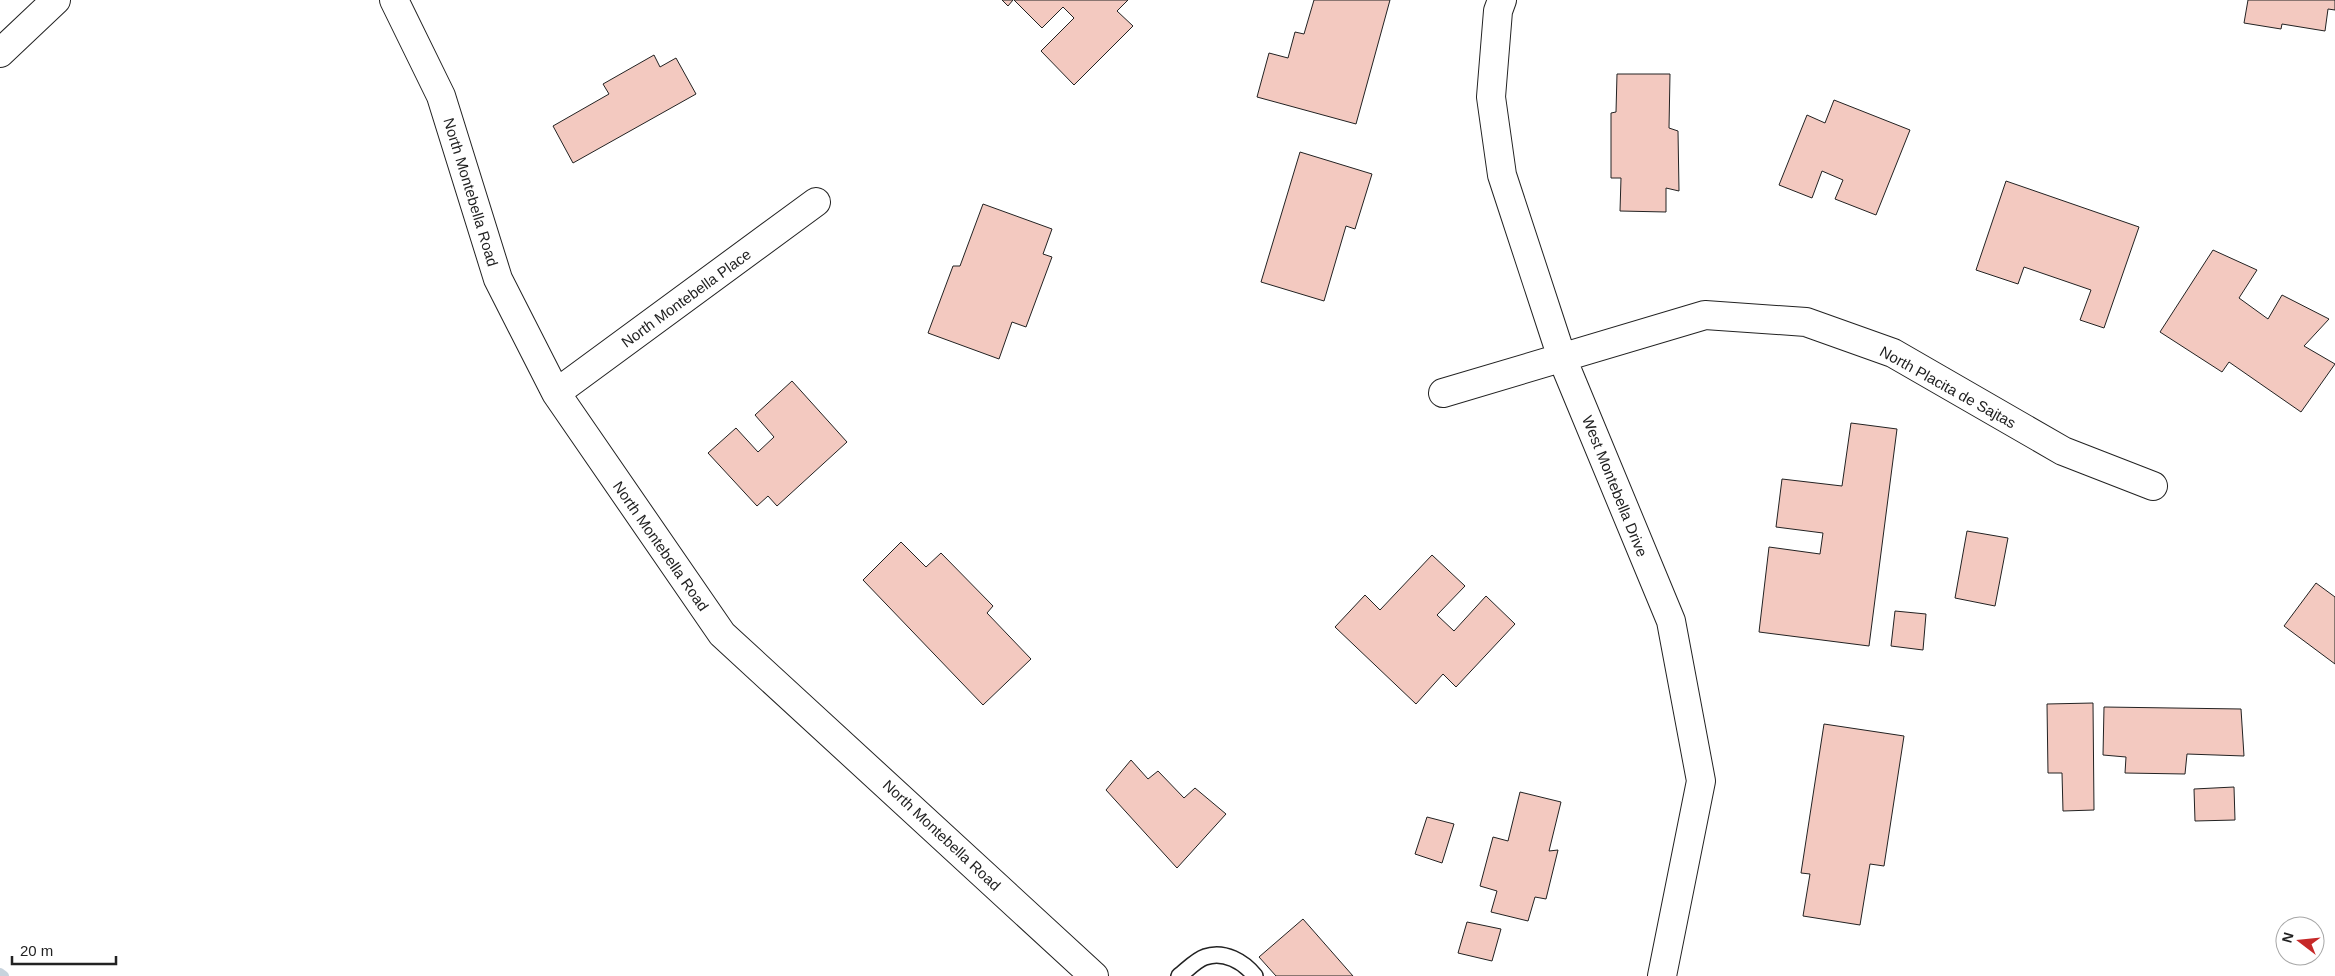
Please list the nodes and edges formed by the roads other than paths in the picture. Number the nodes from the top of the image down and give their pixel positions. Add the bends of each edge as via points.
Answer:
1 (56, 0) edge
2 (394, 0) edge
3 (1502, 0) edge
4 (0, 53) edge
5 (816, 202) dead end
6 (1562, 358) junction
7 (556, 393) junction
8 (1443, 393) dead end
9 (2153, 486) dead end
10 (1094, 976) edge
11 (1179, 976) edge
12 (1255, 976) edge
13 (1662, 976) edge

1 - 4 street
2 - 7 street, North Montebella Road via 441,96 498,279
3 - 6 street, West Montebella Drive via 1498,11 1491,97 1502,175
5 - 7 street, North Montebella Place
6 - 8 street, North Placita de Sajtas
6 - 9 street, North Placita de Sajtas via 1706,314 1806,322 1893,353 2063,451
6 - 13 street, West Montebella Drive via 1670,621 1701,781
7 - 10 street, North Montebella Road via 722,634
11 - 12 lane via 1206,957 1228,956 1249,968

